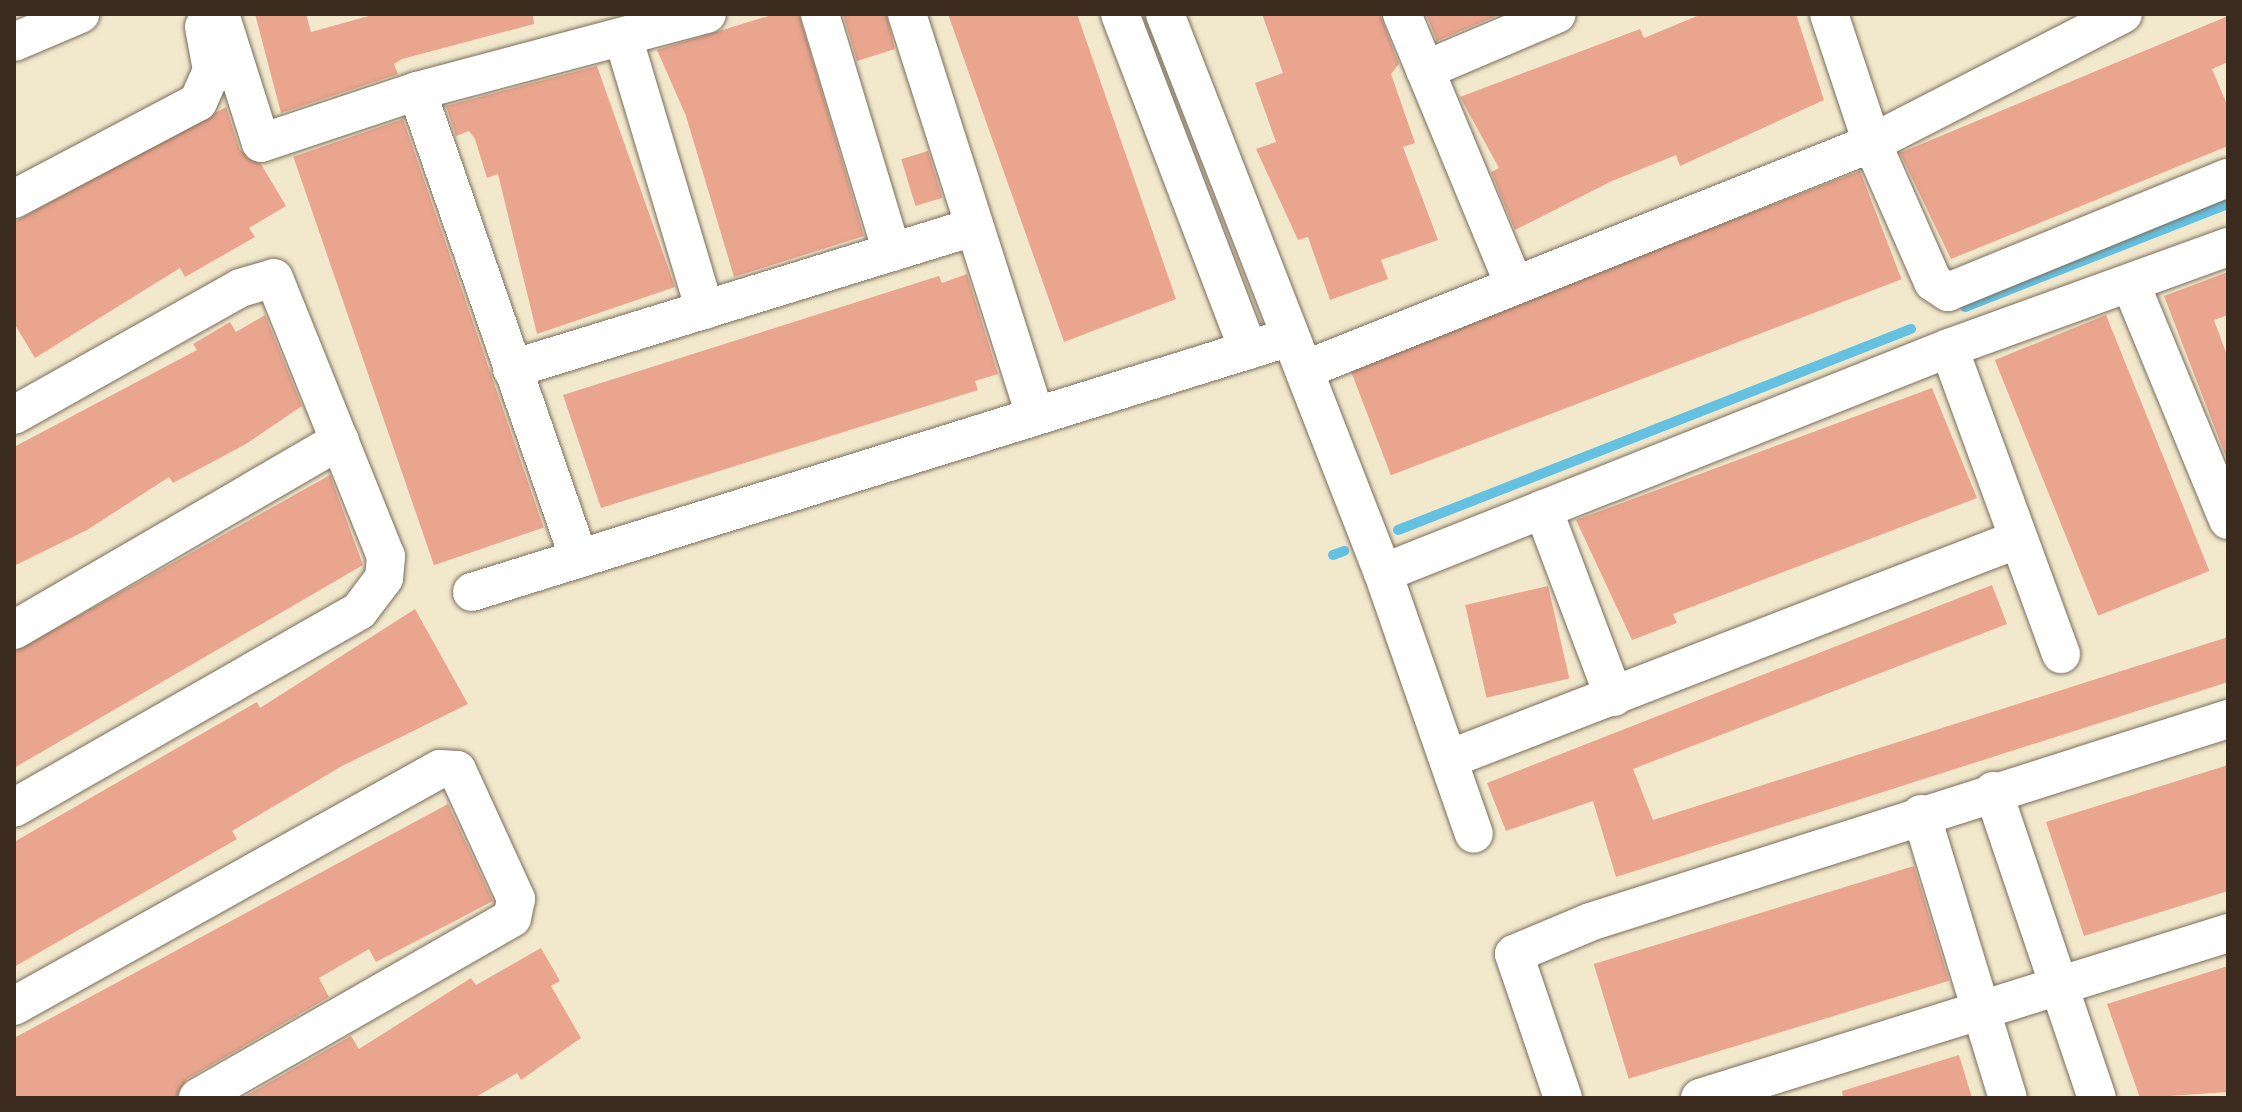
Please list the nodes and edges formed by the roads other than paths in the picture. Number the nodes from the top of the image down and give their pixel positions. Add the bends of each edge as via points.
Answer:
1 (80, 14) edge
2 (198, 14) edge
3 (220, 14) edge
4 (707, 14) edge
5 (820, 14) edge
6 (907, 14) edge
7 (1120, 14) edge
8 (1165, 14) edge
9 (1402, 14) edge
10 (1557, 14) edge
11 (1829, 14) edge
12 (2123, 14) edge
13 (623, 37) junction
14 (14, 42) edge
15 (1425, 70) junction
16 (417, 91) junction
17 (1872, 143) junction
18 (2228, 178) edge
19 (14, 199) edge
20 (973, 227) junction
21 (2228, 247) edge
22 (892, 252) junction
23 (1514, 285) junction
24 (2132, 287) junction
25 (705, 310) junction
26 (1949, 348) junction
27 (1248, 350) junction
28 (1297, 353) junction
29 (512, 369) junction
30 (14, 415) edge
31 (1035, 416) junction
32 (340, 440) junction
33 (2214, 447) edge
34 (1543, 509) junction
35 (2228, 520) edge
36 (2013, 541) junction
37 (579, 559) junction
38 (1383, 573) junction
39 (472, 592) dead end
40 (14, 630) edge
41 (2061, 654) dead end
42 (1614, 697) junction
43 (2228, 719) edge
44 (1449, 759) junction
45 (1993, 791) junction
46 (14, 808) edge
47 (1921, 814) junction
48 (1474, 834) dead end
49 (2228, 933) edge
50 (2062, 985) junction
51 (14, 1006) edge
52 (1980, 1007) junction
53 (198, 1098) edge
54 (1563, 1098) edge
55 (1700, 1098) edge
56 (2008, 1098) edge
57 (2097, 1098) edge

1 - 14 street
2 - 19 street via 212,44 211,87 198,102
3 - 16 street via 261,143
4 - 13 street
5 - 22 street
6 - 20 street
7 - 27 street
8 - 28 street
9 - 15 street
10 - 15 street
11 - 17 street
12 - 17 street
13 - 16 street
13 - 25 street
15 - 23 street
16 - 29 street
17 - 18 street via 1933,282 1948,292
17 - 23 street
20 - 22 street
20 - 31 street
21 - 24 street
22 - 25 street
23 - 28 street
24 - 26 street
24 - 33 street
25 - 29 street
26 - 34 street
26 - 36 street
27 - 28 street
27 - 31 street
28 - 38 street
29 - 37 street
30 - 32 street via 268,278 282,284
31 - 37 street
32 - 40 street
32 - 46 street via 386,556 375,595 300,647
33 - 35 street
34 - 38 street
34 - 42 street
36 - 41 street
36 - 42 street
37 - 39 street
38 - 44 street
42 - 44 street
43 - 45 street
44 - 48 street
45 - 47 street
45 - 50 street
47 - 52 street
47 - 54 street via 1514,954
49 - 50 street
50 - 52 street
50 - 57 street
51 - 53 street via 440,769 457,770 516,899 512,918
52 - 55 street
52 - 56 street

